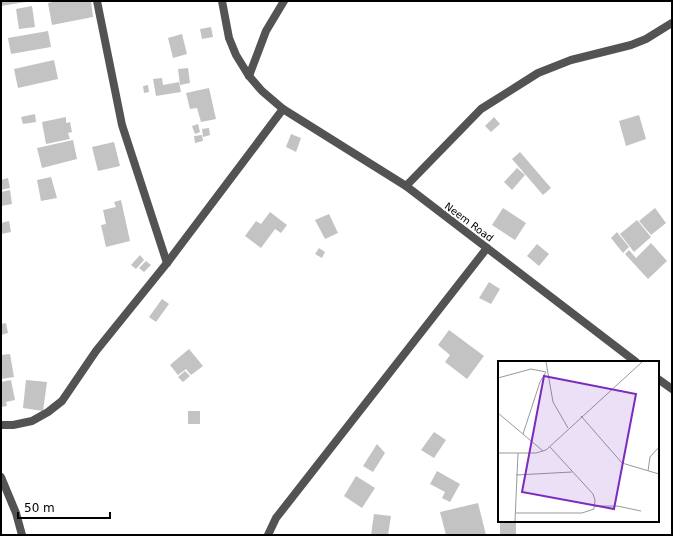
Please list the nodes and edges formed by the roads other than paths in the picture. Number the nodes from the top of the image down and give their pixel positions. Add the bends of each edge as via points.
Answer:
1 (97, 1) edge
2 (222, 1) edge
3 (284, 1) edge
4 (672, 23) edge
5 (249, 76) junction
6 (282, 109) junction
7 (406, 186) junction
8 (487, 248) junction
9 (166, 263) junction
10 (635, 361) edge
11 (659, 380) edge
12 (672, 389) edge
13 (1, 425) edge
14 (1, 477) edge
15 (22, 535) edge
16 (268, 535) edge

1 - 9 street via 122,126
2 - 5 street, Neem Road via 229,38
3 - 5 street via 266,31
4 - 7 street via 631,45 571,60 538,74 481,109
5 - 6 street, Neem Road
6 - 7 street, Neem Road
6 - 9 street
7 - 8 street, Neem Road
8 - 10 street, Neem Road
8 - 16 street via 276,518
9 - 13 street via 96,351 62,401 32,421
11 - 12 street
14 - 15 street

